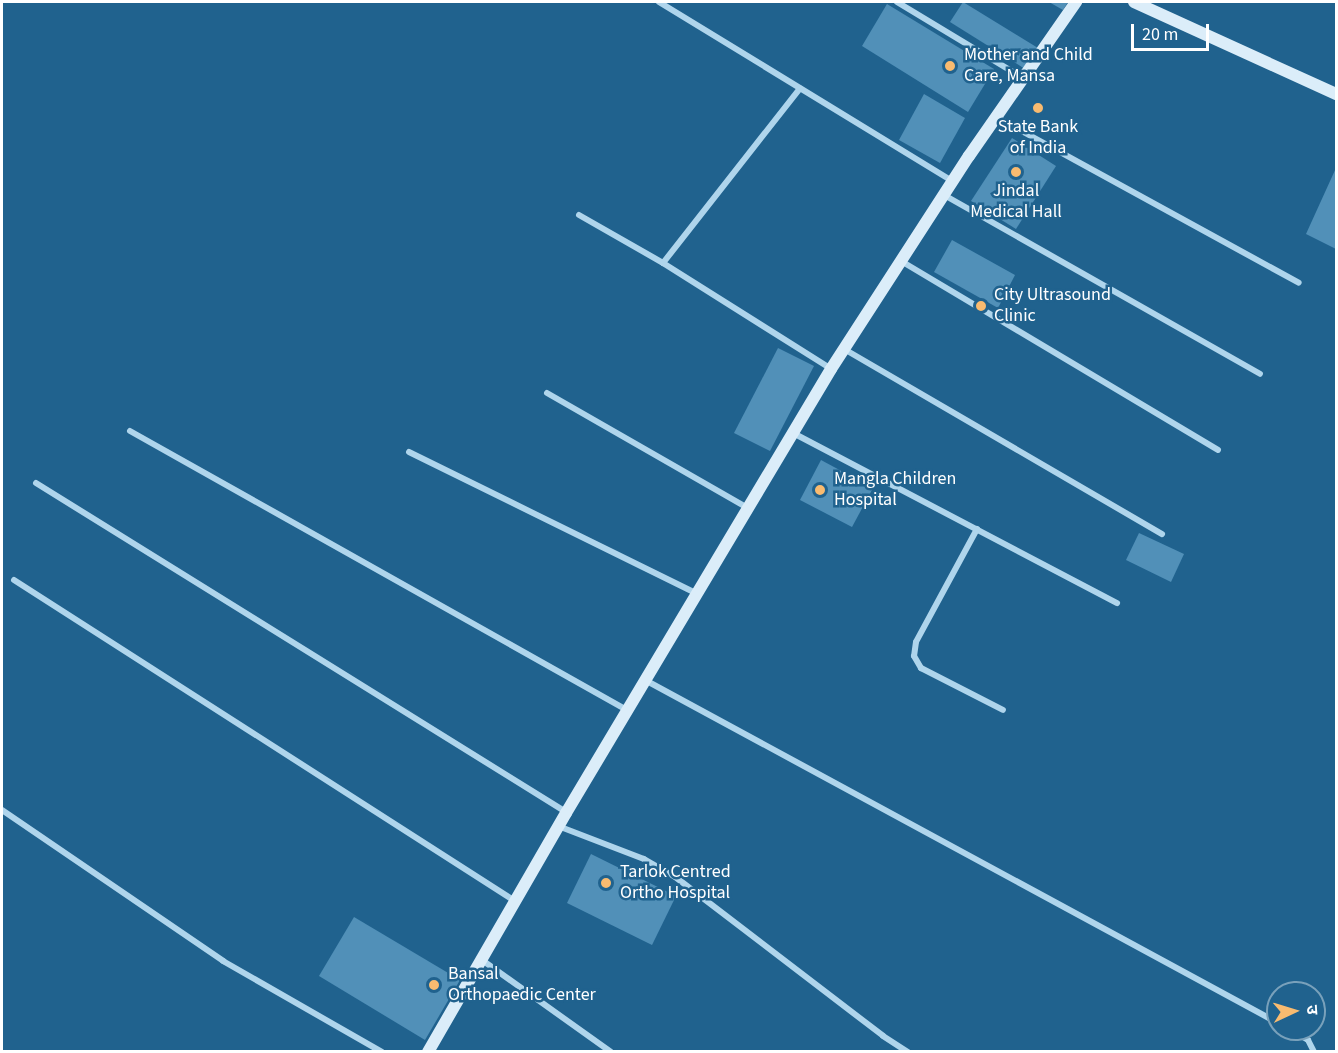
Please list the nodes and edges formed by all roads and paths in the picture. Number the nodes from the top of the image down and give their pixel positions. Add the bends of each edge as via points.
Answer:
1 (659, 2) edge
2 (897, 2) edge
3 (1076, 2) edge
4 (1134, 2) edge
5 (1023, 78) junction
6 (800, 88) junction
7 (1336, 94) edge
8 (996, 117) junction
9 (952, 181) junction
10 (944, 195) junction
11 (579, 215) dead end
12 (901, 261) junction
13 (663, 263) junction
14 (1299, 284) dead end
15 (844, 348) junction
16 (831, 369) junction
17 (1260, 374) dead end
18 (547, 393) dead end
19 (129, 432) dead end
20 (793, 432) junction
21 (1218, 450) dead end
22 (409, 452) dead end
23 (36, 483) dead end
24 (748, 508) junction
25 (977, 530) junction
26 (1162, 534) dead end
27 (14, 580) dead end
28 (697, 594) junction
29 (1117, 603) dead end
30 (645, 680) junction
31 (627, 710) junction
32 (1003, 710) dead end
33 (2, 810) edge
34 (566, 813) junction
35 (558, 826) junction
36 (515, 901) junction
37 (481, 959) junction
38 (1266, 1016) edge
39 (382, 1052) edge
40 (428, 1052) edge
41 (612, 1052) edge
42 (908, 1052) edge

1 - 6 street
2 - 5 street
3 - 5 street
4 - 7 street
5 - 8 street
6 - 9 street
6 - 13 street
8 - 9 street
8 - 14 street
9 - 10 street
10 - 12 street
10 - 17 street
11 - 13 street
12 - 15 street
12 - 21 street
13 - 16 street
15 - 16 street
15 - 26 street
16 - 20 street
18 - 24 street
19 - 31 street
20 - 24 street
20 - 25 street
22 - 28 street
23 - 34 street
24 - 28 street
25 - 29 street
25 - 32 street via 915,642 914,656 921,668
27 - 36 street
28 - 30 street
30 - 31 street
30 - 38 street
31 - 34 street
33 - 39 street via 223,961
34 - 35 street
35 - 36 street
35 - 42 street via 674,876
36 - 37 street
37 - 40 street
37 - 41 street

